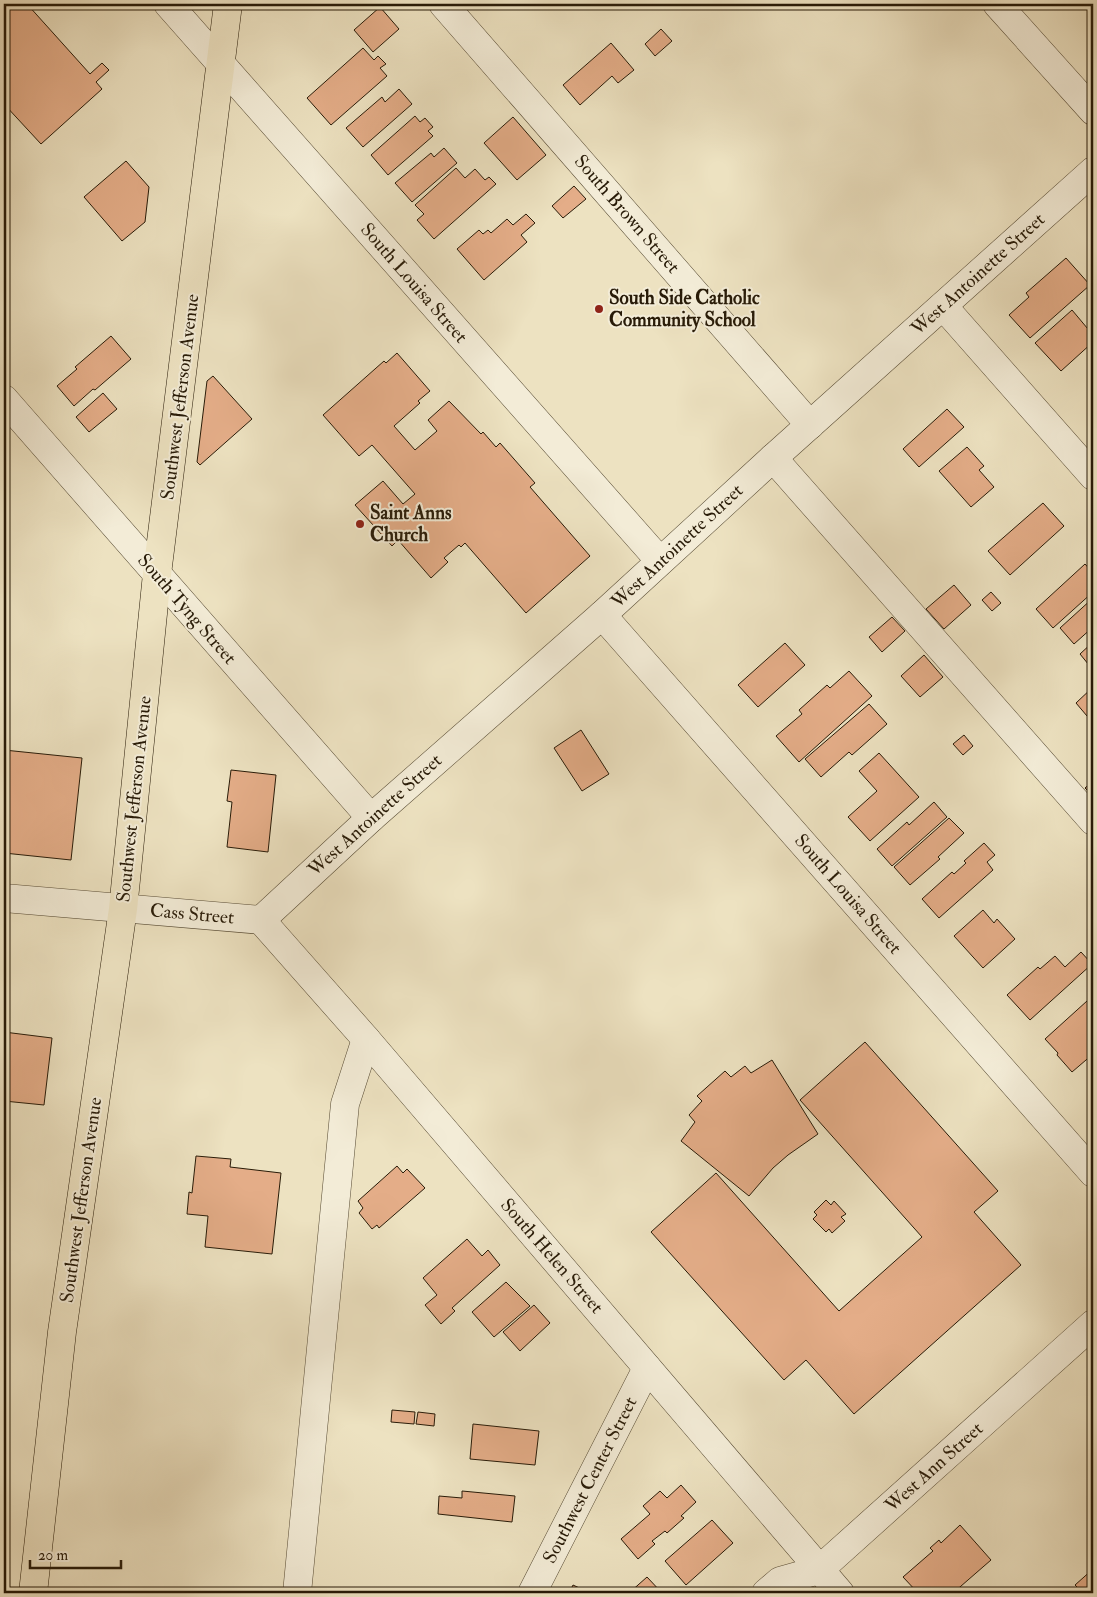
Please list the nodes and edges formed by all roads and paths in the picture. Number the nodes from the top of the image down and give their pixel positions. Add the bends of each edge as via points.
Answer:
1 (168, 4) edge
2 (228, 4) edge
3 (443, 4) edge
4 (997, 4) edge
5 (221, 66) junction
6 (1093, 111) edge
7 (1093, 171) edge
8 (943, 306) junction
9 (4, 399) edge
10 (810, 425) junction
11 (773, 458) junction
12 (1093, 476) edge
13 (660, 561) junction
14 (157, 574) junction
15 (602, 615) junction
16 (371, 818) junction
17 (1093, 822) edge
18 (4, 898) edge
19 (123, 908) junction
20 (261, 920) junction
21 (366, 1038) junction
22 (1093, 1173) edge
23 (1093, 1324) edge
24 (648, 1368) junction
25 (819, 1570) junction
26 (33, 1593) edge
27 (297, 1593) edge
28 (532, 1593) edge
29 (766, 1593) edge
30 (840, 1593) edge

1 - 5 street, South Louisa Street
2 - 5 main road, Southwest Jefferson Avenue
3 - 10 street, South Brown Street
4 - 6 street
5 - 13 street, South Louisa Street
5 - 14 main road, Southwest Jefferson Avenue
7 - 8 street, West Antoinette Street
8 - 10 street, West Antoinette Street
8 - 12 street
9 - 14 street, South Tyng Street
10 - 11 street, West Antoinette Street
11 - 13 street, West Antoinette Street
11 - 17 street
13 - 15 street, West Antoinette Street
14 - 16 street, South Tyng Street
14 - 19 main road, Southwest Jefferson Avenue
15 - 16 street, West Antoinette Street
15 - 22 street, South Louisa Street
16 - 20 street, West Antoinette Street
18 - 19 street, Cass Street
19 - 20 street, Cass Street
19 - 26 main road, Southwest Jefferson Avenue via 62,1332
20 - 21 street, South Helen Street
21 - 24 street, South Helen Street
21 - 27 street via 345,1104
23 - 25 street, West Ann Street
24 - 25 street, South Helen Street
24 - 28 street, Southwest Center Street
25 - 29 street, West Ann Street via 780,1581
25 - 30 street, South Helen Street

